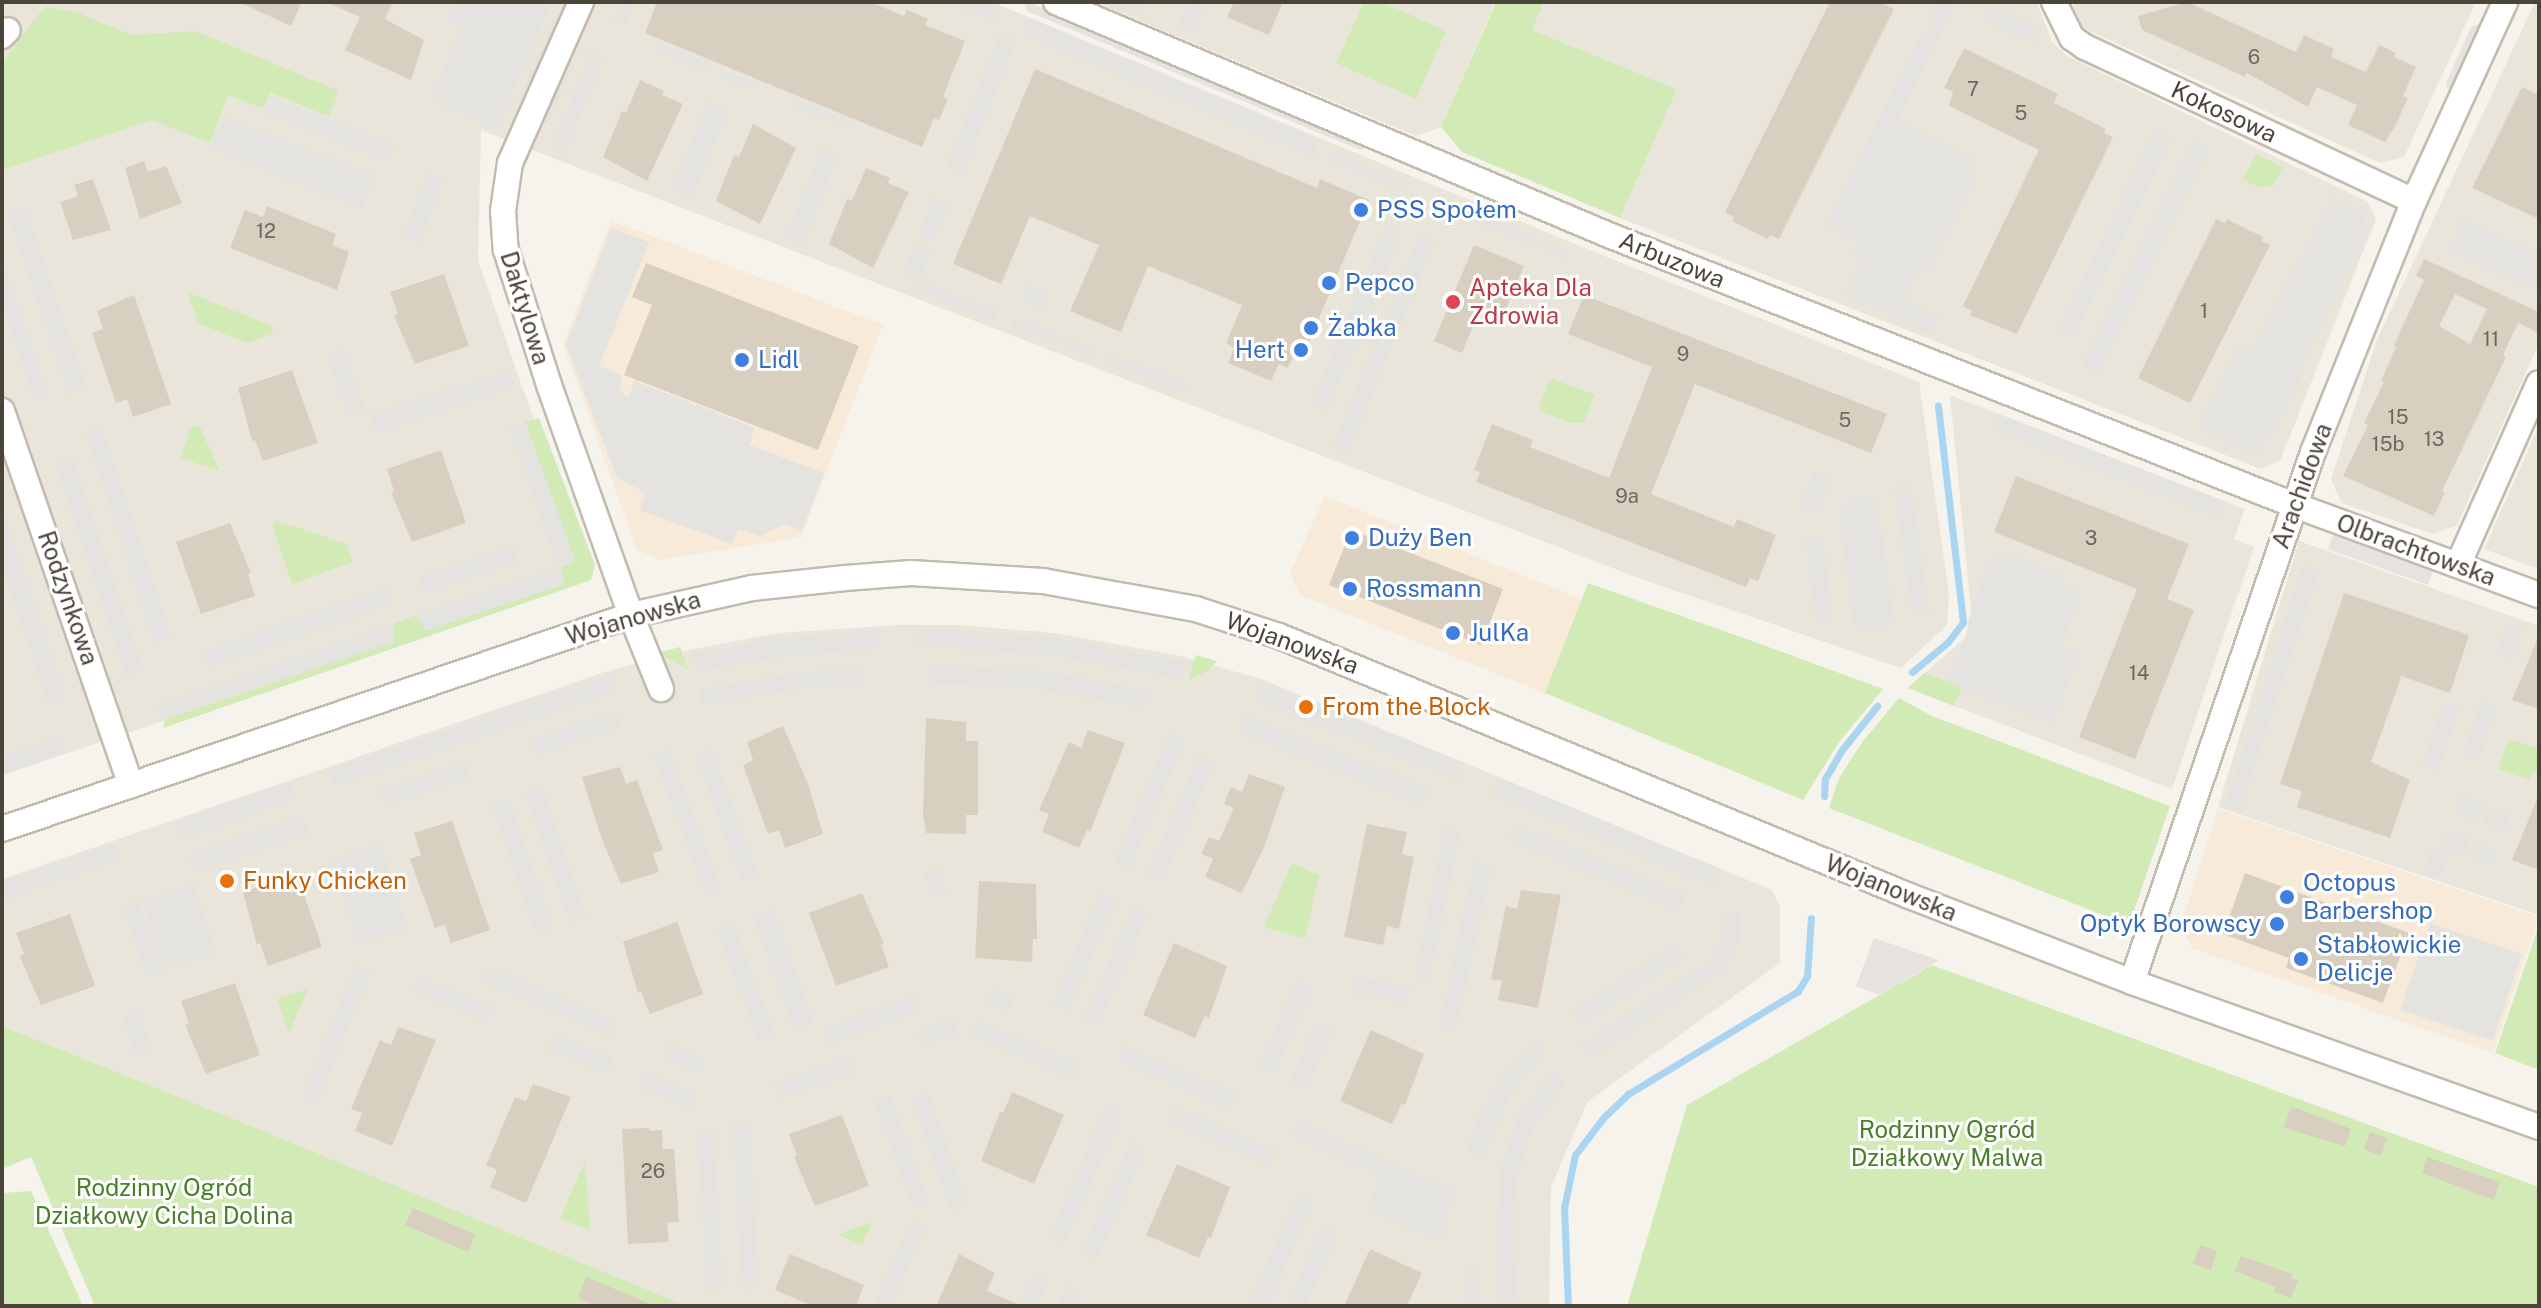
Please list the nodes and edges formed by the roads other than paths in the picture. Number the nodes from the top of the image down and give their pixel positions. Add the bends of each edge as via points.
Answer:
1 (581, 2) edge
2 (1056, 2) edge
3 (2054, 2) edge
4 (2505, 2) edge
5 (2414, 201) junction
6 (2539, 383) edge
7 (2, 411) edge
8 (2294, 505) junction
9 (2458, 565) junction
10 (2539, 595) edge
11 (631, 615) junction
12 (661, 689) dead end
13 (131, 785) junction
14 (2, 829) edge
15 (2132, 982) junction
16 (2539, 1127) edge

1 - 11 street, Daktylowa via 510,163 503,211 506,250
2 - 8 street, Arbuzowa via 1625,242
3 - 5 street, Kokosowa via 2072,38 2085,47
4 - 5 street, Arachidowa
5 - 8 street, Arachidowa
6 - 9 street
7 - 13 street, Rodzynkowa
8 - 9 street, Olbrachtowska
8 - 15 street, Arachidowa
9 - 10 street, Olbrachtowska
11 - 12 street, Daktylowa
11 - 13 street, Wojanowska
11 - 15 street, Wojanowska via 752,588 911,573 1043,581 1196,609 1320,651 1851,873
13 - 14 street, Wojanowska
15 - 16 street, Wojanowska

